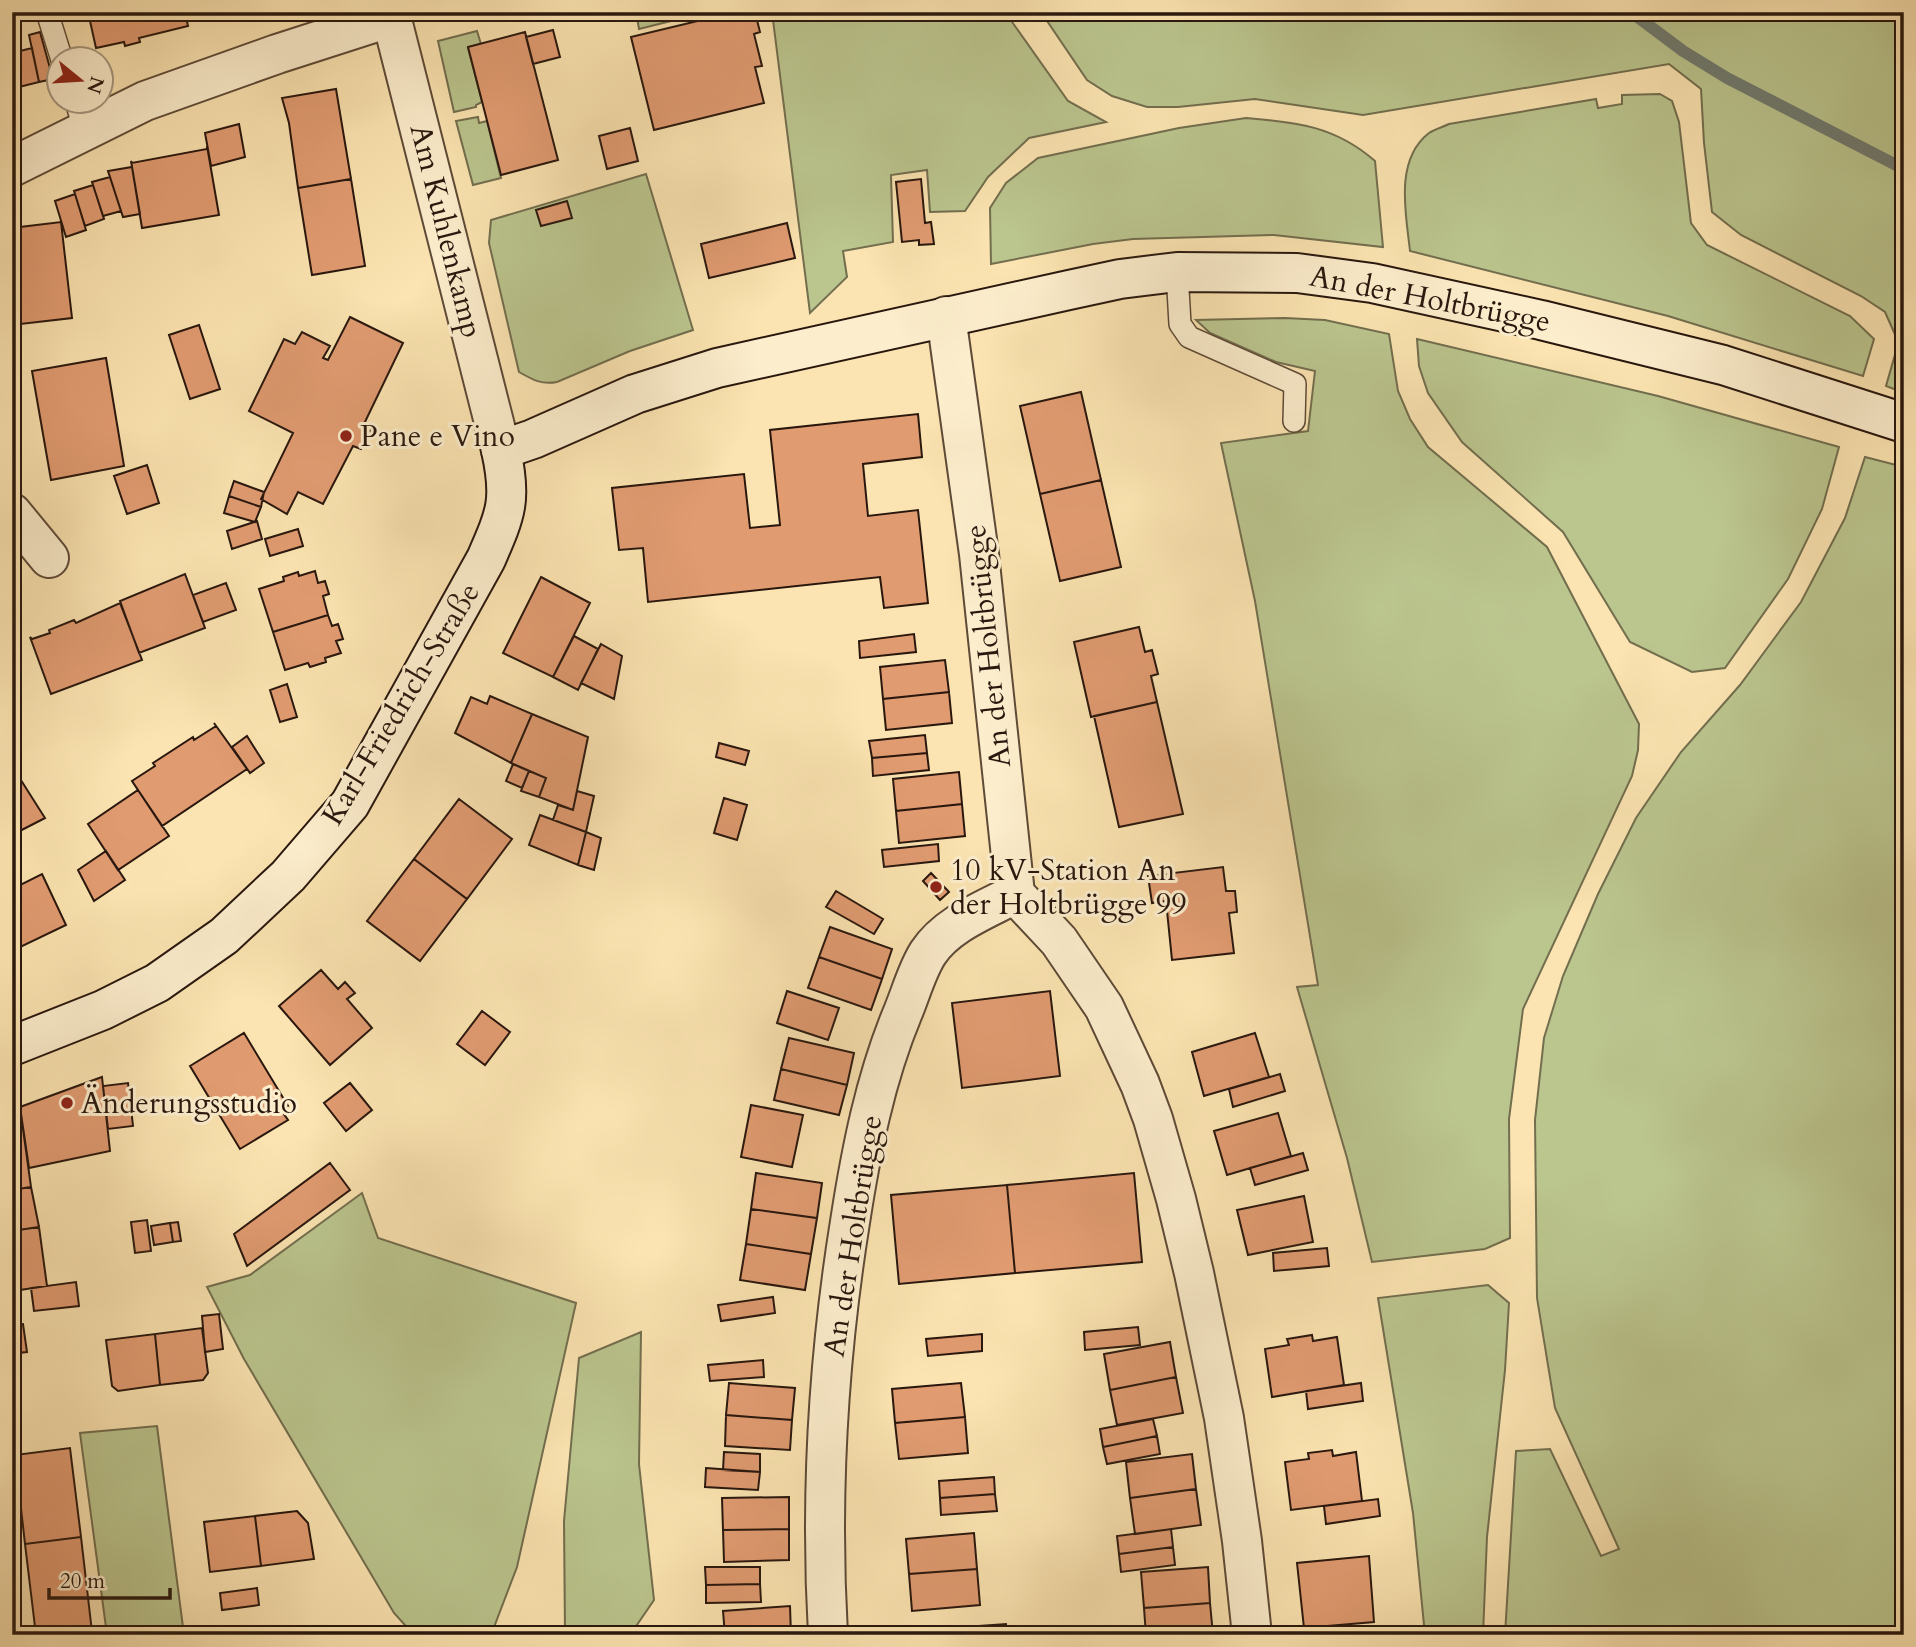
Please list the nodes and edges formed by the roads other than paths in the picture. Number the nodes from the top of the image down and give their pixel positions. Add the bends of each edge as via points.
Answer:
1 (47, 12) edge
2 (391, 15) edge
3 (58, 46) edge
4 (116, 108) edge
5 (81, 116) edge
6 (12, 167) edge
7 (1177, 272) junction
8 (946, 316) junction
9 (1294, 421) dead end
10 (1904, 423) edge
11 (501, 450) junction
12 (12, 513) edge
13 (48, 558) dead end
14 (1015, 894) junction
15 (12, 1046) edge
16 (828, 1635) edge
17 (1252, 1635) edge

1 - 3 lane
2 - 4 street
2 - 11 street, Am Kuhlenkamp
5 - 6 street
7 - 8 street, An der Holtbrügge via 1120,279
7 - 9 lane via 1180,324 1189,337 1295,384
7 - 10 street, An der Holtbrügge via 1297,273 1371,283 1723,365
8 - 11 street, An der Holtbrügge via 717,368 635,394
8 - 14 street, An der Holtbrügge via 979,554
11 - 15 street, Karl-Friedrich-Straße via 507,498 504,518 486,559 349,804 322,837 224,936 157,982 103,1010
12 - 13 street
14 - 16 street, An der Holtbrügge via 955,925 928,953 890,1043 873,1105 834,1327 824,1504
14 - 17 street via 1059,941 1104,1007 1153,1119 1194,1273 1224,1418

